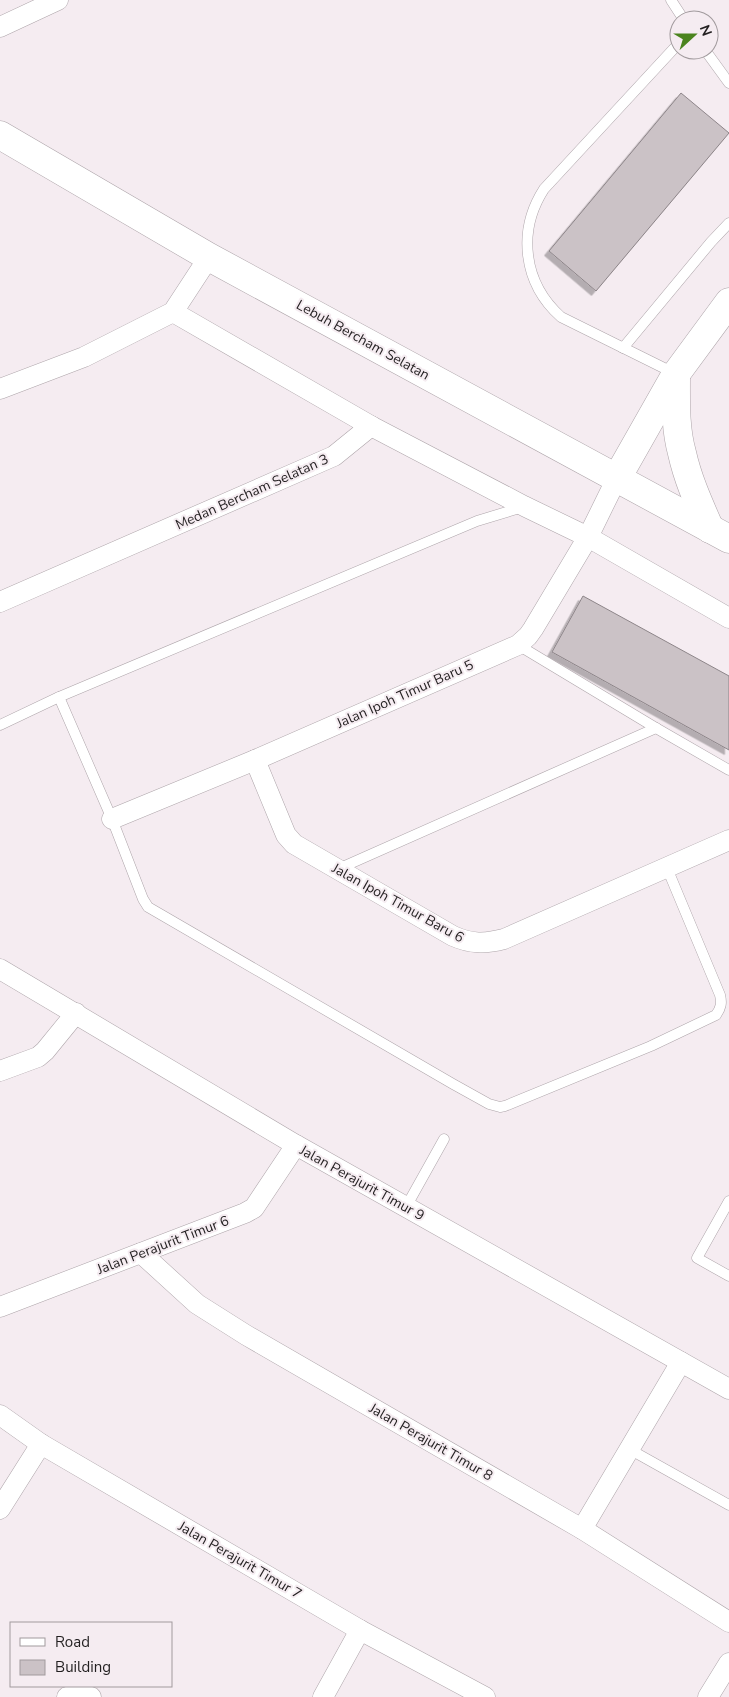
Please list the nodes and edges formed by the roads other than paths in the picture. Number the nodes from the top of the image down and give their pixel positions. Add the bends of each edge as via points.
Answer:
1 (58, 0) edge
2 (0, 27) edge
3 (669, 54) edge
4 (712, 60) edge
5 (729, 83) edge
6 (0, 135) edge
7 (729, 223) edge
8 (209, 257) junction
9 (726, 311) edge
10 (173, 312) junction
11 (623, 348) junction
12 (676, 374) junction
13 (0, 389) edge
14 (371, 426) junction
15 (617, 478) junction
16 (524, 506) junction
17 (720, 534) edge
18 (588, 537) junction
19 (0, 602) edge
20 (729, 618) edge
21 (518, 645) junction
22 (59, 698) junction
23 (0, 724) edge
24 (656, 728) junction
25 (255, 760) junction
26 (729, 770) edge
27 (112, 819) junction
28 (729, 840) edge
29 (667, 868) junction
30 (337, 870) junction
31 (0, 969) edge
32 (76, 1013) junction
33 (0, 1071) edge
34 (444, 1139) dead end
35 (296, 1145) junction
36 (729, 1201) edge
37 (406, 1207) junction
38 (140, 1254) junction
39 (729, 1276) edge
40 (0, 1307) edge
41 (681, 1362) junction
42 (729, 1389) edge
43 (0, 1415) edge
44 (41, 1444) junction
45 (629, 1449) junction
46 (729, 1505) edge
47 (0, 1509) edge
48 (582, 1529) junction
49 (729, 1622) edge
50 (360, 1630) junction
51 (729, 1663) edge
52 (67, 1697) edge
53 (91, 1697) edge
54 (323, 1697) edge
55 (485, 1697) edge
56 (708, 1697) edge

1 - 2 street
3 - 11 lane via 544,189 529,222 528,262 543,297 561,317
4 - 5 lane
6 - 8 street, Lebuh Bercham Selatan
7 - 11 lane
8 - 10 street
8 - 15 street, Lebuh Bercham Selatan
9 - 12 street
10 - 13 street via 84,357
10 - 14 street
11 - 12 lane
12 - 15 street
12 - 17 street via 681,452 692,490
14 - 16 street
14 - 19 street, Medan Bercham Selatan 3 via 334,456
15 - 17 street, Lebuh Bercham Selatan
15 - 18 street, Jalan Ipoh Timur Baru 5
16 - 18 street
16 - 22 lane via 477,520
18 - 20 street
18 - 21 street, Jalan Ipoh Timur Baru 5 via 533,629
21 - 24 lane
21 - 25 street, Jalan Ipoh Timur Baru 5
22 - 23 lane
22 - 27 lane
24 - 26 lane
24 - 30 lane
25 - 27 street, Jalan Ipoh Timur Baru 5
25 - 30 street, Jalan Ipoh Timur Baru 6 via 288,839
27 - 29 lane via 148,907 467,1092 500,1107 716,1016 720,1010 720,995
28 - 29 street, Jalan Ipoh Timur Baru 6
29 - 30 street, Jalan Ipoh Timur Baru 6 via 504,939 484,944 453,936
31 - 32 street, Jalan Perajurit Timur 9
32 - 33 street via 38,1057
32 - 35 street, Jalan Perajurit Timur 9
34 - 37 lane
35 - 37 street, Jalan Perajurit Timur 9
35 - 38 street, Jalan Perajurit Timur 6 via 250,1211
36 - 39 lane via 697,1258
37 - 41 street, Jalan Perajurit Timur 9
38 - 40 street, Jalan Perajurit Timur 6
38 - 48 street, Jalan Perajurit Timur 8 via 197,1304 246,1335
41 - 42 street, Jalan Perajurit Timur 9
41 - 45 street
43 - 44 street, Jalan Perajurit Timur 7
44 - 47 street
44 - 50 street, Jalan Perajurit Timur 7
45 - 46 lane
45 - 48 street
48 - 49 street, Jalan Perajurit Timur 8
50 - 54 street
50 - 55 street, Jalan Perajurit Timur 7
51 - 56 street
52 - 53 street

